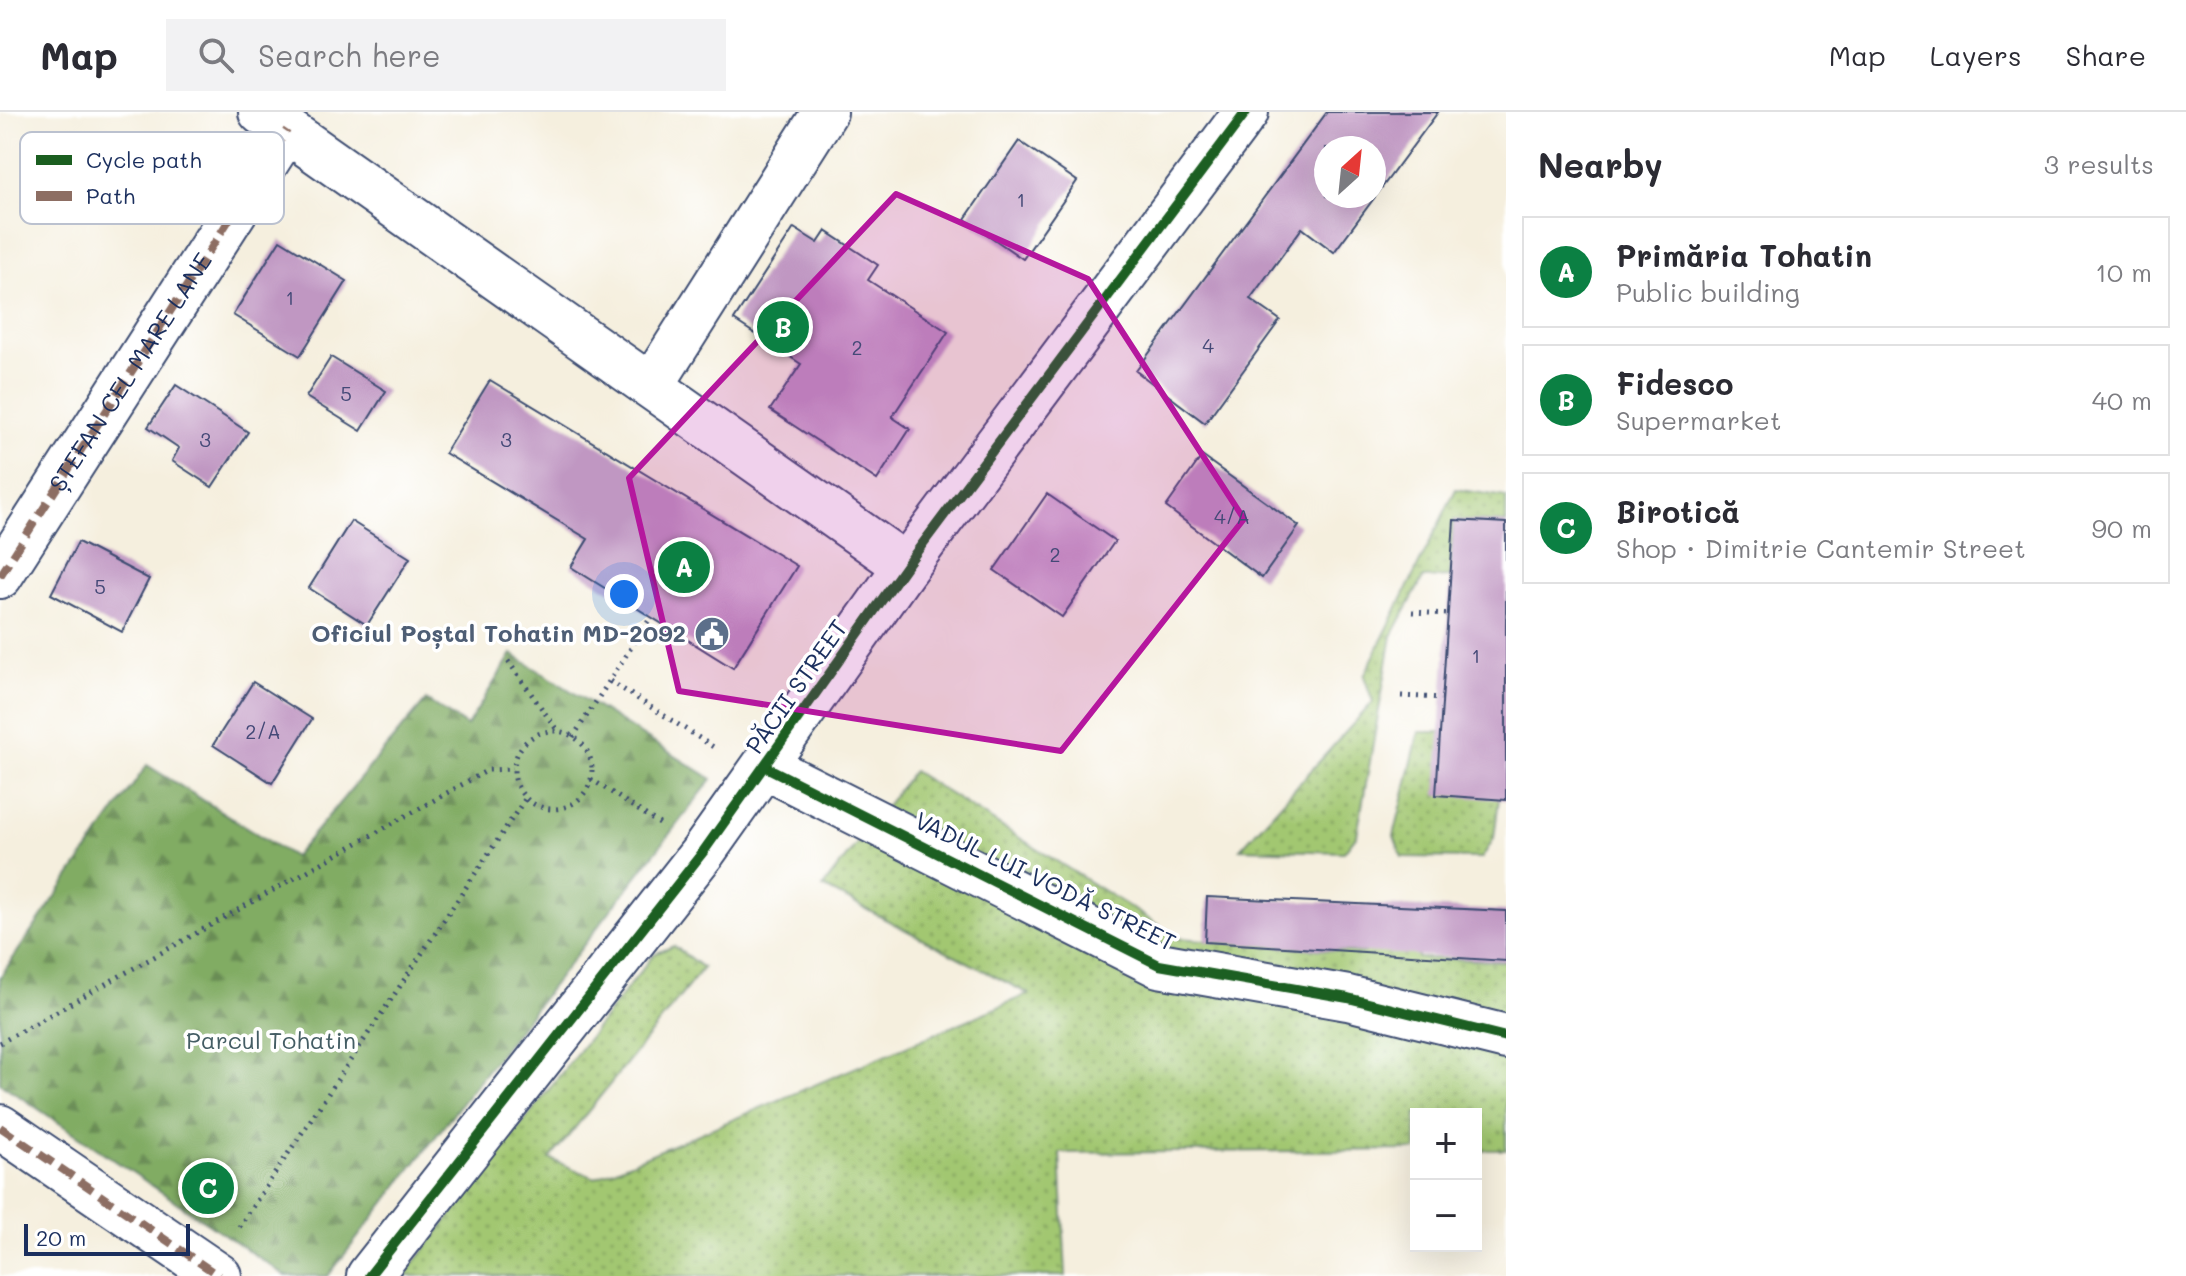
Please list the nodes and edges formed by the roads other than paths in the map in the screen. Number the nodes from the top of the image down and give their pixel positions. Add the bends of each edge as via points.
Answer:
1 (825, 112) edge
2 (1246, 112) edge
3 (274, 121) edge
4 (212, 224) edge
5 (651, 386) junction
6 (906, 566) junction
7 (0, 576) edge
8 (766, 767) junction
9 (1506, 1037) edge
10 (0, 1127) edge
11 (215, 1273) edge
12 (369, 1276) edge

1 - 5 street
2 - 6 street, PĂCII STREET
3 - 5 street
4 - 7 street, ȘTEFAN CEL MARE LANE
5 - 6 street
6 - 8 street, PĂCII STREET
8 - 9 street, VADUL LUI VODĂ STREET via 1159,965 1348,998
8 - 12 street, PĂCII STREET
10 - 11 street

